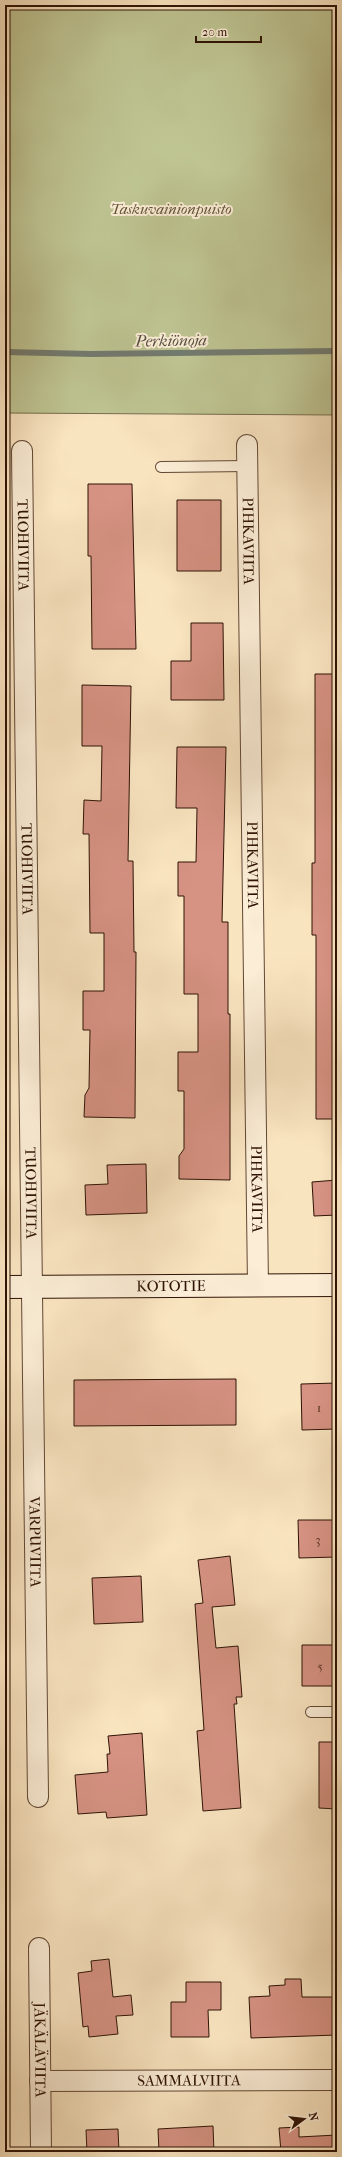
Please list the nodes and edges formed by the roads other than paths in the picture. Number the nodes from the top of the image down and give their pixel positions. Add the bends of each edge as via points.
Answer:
1 (247, 445) dead end
2 (22, 451) dead end
3 (248, 466) junction
4 (161, 467) dead end
5 (337, 1285) edge
6 (258, 1286) junction
7 (31, 1287) junction
8 (5, 1288) edge
9 (311, 1712) dead end
10 (337, 1712) edge
11 (38, 1798) dead end
12 (39, 1948) dead end
13 (337, 2080) edge
14 (40, 2081) junction
15 (41, 2152) edge

1 - 3 street, PIHKAVIITA
2 - 7 street, TUOHIVIITA
3 - 4 lane
3 - 6 street, PIHKAVIITA
5 - 6 street, KOTOTIE
6 - 7 street, KOTOTIE
7 - 8 street, KOTOTIE
7 - 11 street, VARPUVIITA
9 - 10 lane
12 - 14 street, JÄKÄLÄVIITA
13 - 14 street, SAMMALVIITA
14 - 15 street, JÄKÄLÄVIITA

